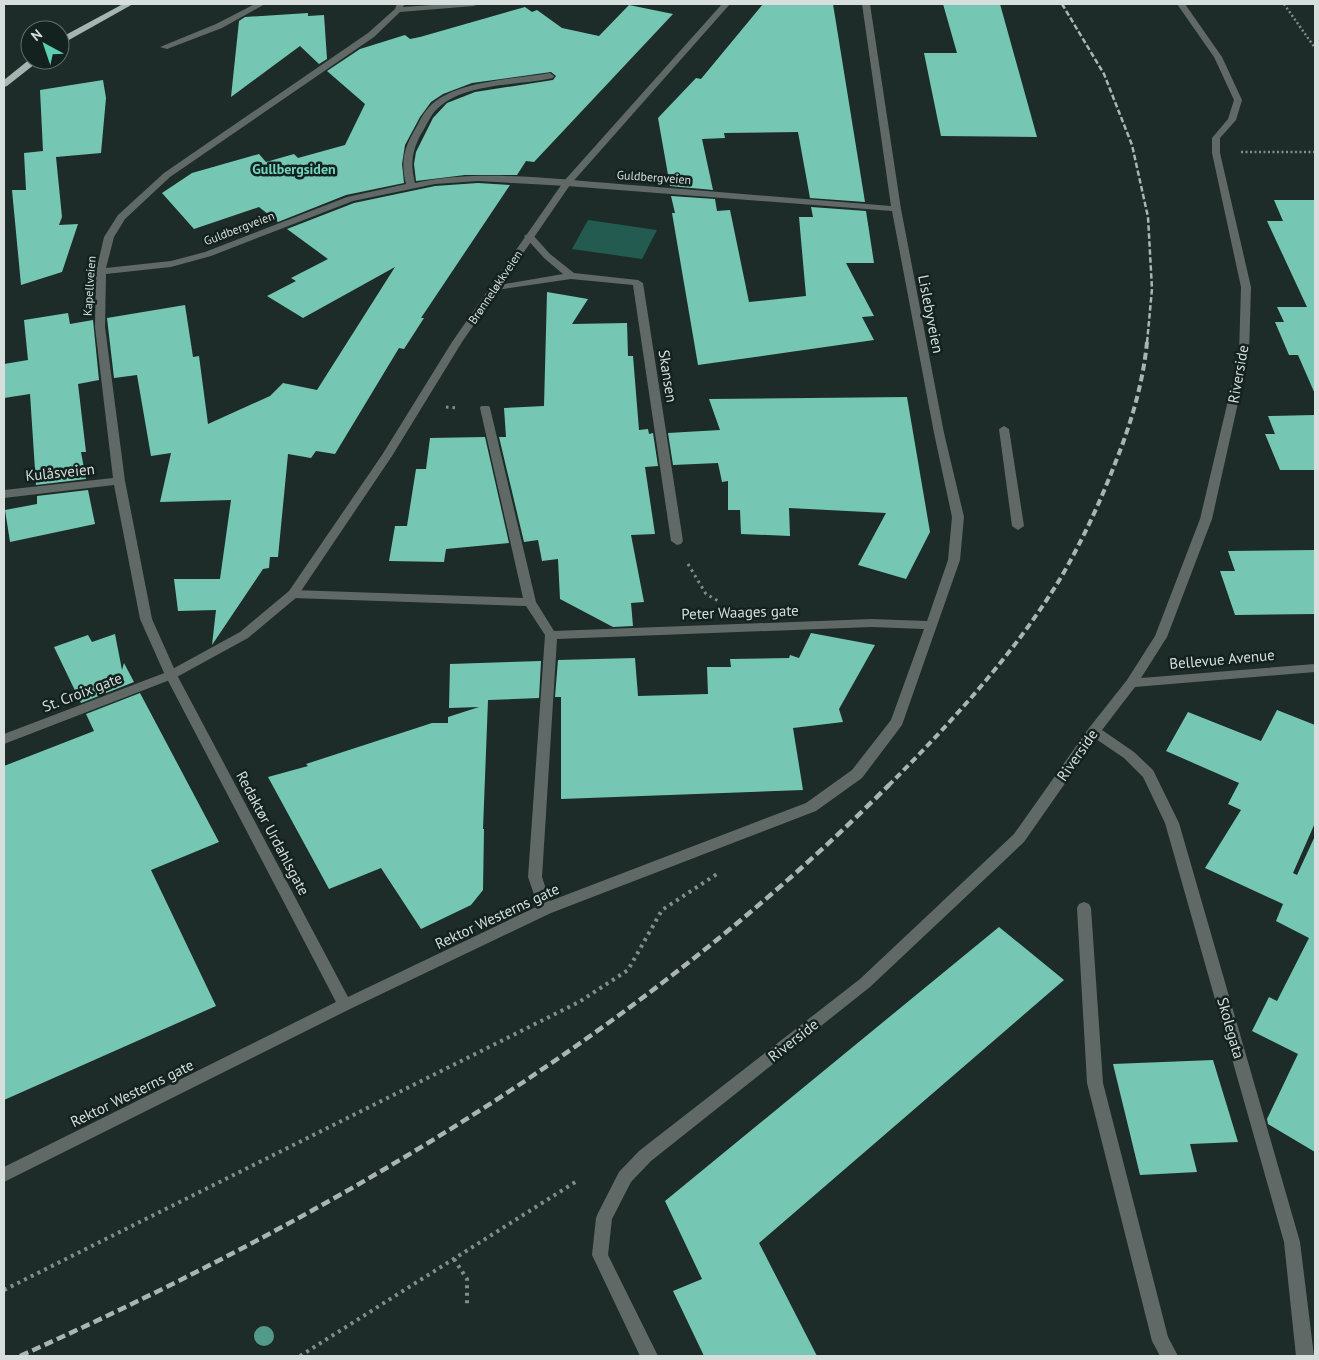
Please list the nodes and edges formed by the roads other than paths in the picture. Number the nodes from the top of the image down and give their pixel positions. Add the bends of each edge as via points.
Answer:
1 (129, 4) edge
2 (261, 4) edge
3 (474, 4) edge
4 (726, 4) edge
5 (866, 4) edge
6 (1181, 4) edge
7 (399, 7) edge
8 (70, 36) edge
9 (164, 47) dead end
10 (22, 70) edge
11 (550, 76) dead end
12 (4, 84) edge
13 (567, 183) junction
14 (411, 185) junction
15 (896, 209) junction
16 (529, 236) junction
17 (101, 272) junction
18 (572, 276) junction
19 (494, 289) junction
20 (485, 408) road end
21 (1004, 429) dead end
22 (120, 481) junction
23 (4, 494) edge
24 (1018, 526) dead end
25 (677, 541) road end
26 (293, 594) junction
27 (530, 602) junction
28 (930, 625) junction
29 (551, 635) junction
30 (1315, 668) edge
31 (172, 675) junction
32 (1131, 683) junction
33 (1094, 731) junction
34 (4, 739) edge
35 (1084, 908) dead end
36 (546, 909) junction
37 (345, 1005) junction
38 (4, 1175) edge
39 (649, 1356) edge
40 (1170, 1356) edge
41 (1305, 1356) edge

1 - 8 highway
2 - 9 street via 219,26
3 - 7 street
4 - 13 street, Brønneløkkveien
5 - 15 street, Lislebyveien
6 - 32 street, Riverside via 1218,57 1238,100 1232,120 1216,138 1216,152 1246,287 1244,354 1206,520 1162,636
7 - 17 street, Kapellveien via 371,34 193,156 142,196 121,217 110,237
10 - 12 highway
11 - 14 street via 473,89 441,101 426,116 411,143 406,158
13 - 14 street, Guldbergveien via 478,178
13 - 15 street, Guldbergveien
13 - 16 street, Brønneløkkveien
14 - 17 street, Guldbergveien via 350,199 208,254 171,264
15 - 28 street, Lislebyveien via 958,517 954,560
16 - 18 street
16 - 19 street, Brønneløkkveien
17 - 22 street, Kapellveien via 100,326
18 - 19 street, Skansen
18 - 25 street, Skansen via 638,283
19 - 26 street, Brønneløkkveien via 387,456
20 - 27 street
21 - 24 street
22 - 23 street, Kulåsveien
22 - 31 street, Kapellveien via 146,619
26 - 27 street
26 - 31 street, Brønneløkkveien via 244,635
27 - 29 street
28 - 29 street, Peter Waages gate via 871,623
28 - 36 street, Rektor Westerns gate via 897,722 857,774 811,807
29 - 36 street via 535,877
30 - 32 street, Bellevue Avenue
31 - 34 street, St. Croix gate
31 - 37 street, Redaktør Urdahlsgate
32 - 33 street, Riverside
33 - 39 street, Riverside via 1019,838 865,983 645,1156 625,1177 604,1218 600,1255
33 - 41 street, Skolegata via 1129,755 1148,774 1172,823 1292,1242
35 - 40 street via 1095,1083 1160,1341
36 - 37 street, Rektor Westerns gate
37 - 38 street, Rektor Westerns gate

